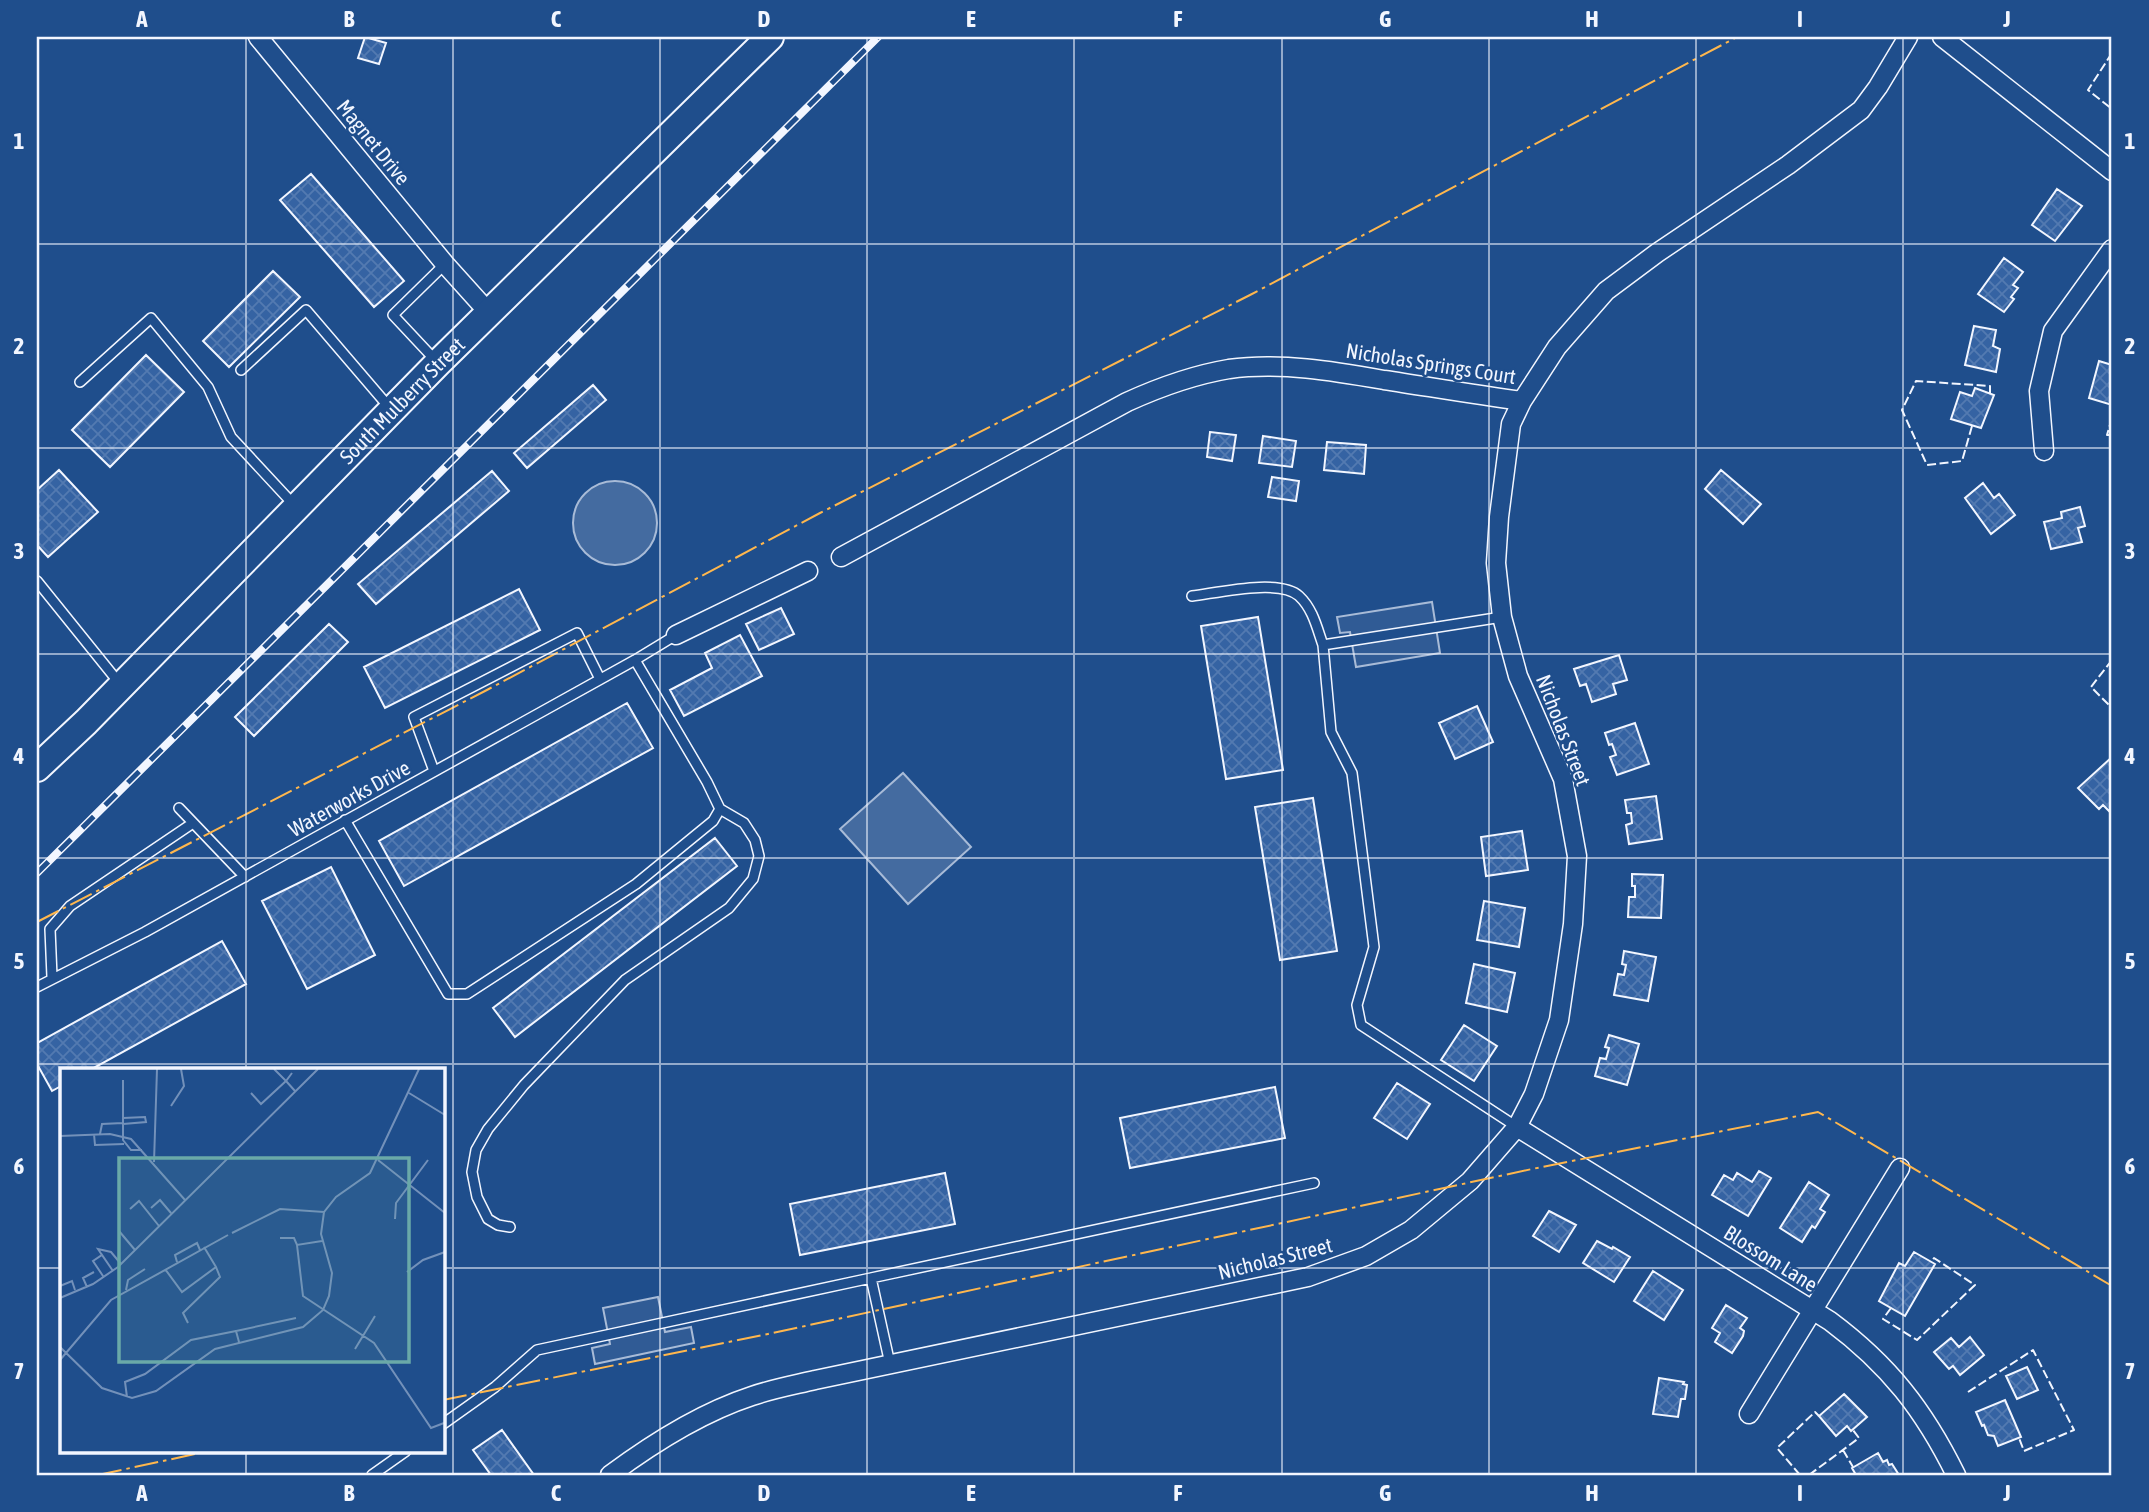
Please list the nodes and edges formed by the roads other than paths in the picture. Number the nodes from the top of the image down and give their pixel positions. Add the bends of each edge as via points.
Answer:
1 (770, 37) edge
2 (1908, 37) edge
3 (1942, 37) edge
4 (262, 39) edge
5 (2112, 171) edge
6 (2112, 249) edge
7 (449, 269) junction
8 (490, 314) junction
9 (438, 363) junction
10 (242, 370) dead end
11 (80, 382) dead end
12 (1522, 401) junction
13 (393, 411) junction
14 (2044, 451) dead end
15 (297, 508) junction
16 (841, 557) dead end
17 (808, 571) dead end
18 (37, 581) edge
19 (1192, 596) dead end
20 (1502, 617) junction
21 (676, 635) joint
22 (1323, 645) junction
23 (635, 660) junction
24 (600, 679) junction
25 (121, 686) junction
26 (37, 768) edge
27 (434, 771) junction
28 (179, 808) dead end
29 (720, 809) junction
30 (345, 820) junction
31 (193, 823) junction
32 (245, 877) junction
33 (52, 977) junction
34 (37, 987) edge
35 (1517, 1127) junction
36 (1900, 1168) dead end
37 (1314, 1183) dead end
38 (510, 1227) dead end
39 (871, 1279) junction
40 (1813, 1311) junction
41 (890, 1364) junction
42 (1749, 1414) dead end
43 (444, 1423) edge
44 (405, 1452) edge
45 (372, 1475) edge
46 (610, 1475) edge
47 (1956, 1475) edge

1 - 8 main road, South Mulberry Street
2 - 12 street, Nicholas Springs Court via 1861,110 1606,291 1557,347
3 - 5 street
4 - 7 street, Magnet Drive
6 - 14 street via 2053,331 2039,391
7 - 8 street, Magnet Drive
7 - 9 lane via 393,315
8 - 9 main road, South Mulberry Street
9 - 13 main road, South Mulberry Street
10 - 13 lane via 306,310
11 - 15 lane via 151,318 208,387 231,437
12 - 16 street, Nicholas Springs Court via 1304,369 1242,368 1194,376 1127,402
12 - 20 street, Nicholas Street via 1511,424 1499,517 1496,563
13 - 15 main road, South Mulberry Street
15 - 25 main road, South Mulberry Street
17 - 21 street
18 - 25 lane
19 - 22 lane via 1272,587 1297,594 1312,613
20 - 22 lane
20 - 35 street, Nicholas Street via 1518,676 1563,779 1577,856 1559,1020 1534,1094
21 - 23 lane, Waterworks Drive
22 - 35 lane via 1331,732 1352,773 1374,947 1357,1005 1361,1025
23 - 24 lane, Waterworks Drive
23 - 29 lane
24 - 27 lane, Waterworks Drive
24 - 27 lane via 577,634 414,717
25 - 26 main road, South Mulberry Street
27 - 30 lane, Waterworks Drive
28 - 31 lane
29 - 30 lane via 713,821 636,884 467,994 448,994
29 - 38 lane via 744,823 755,840 759,856 753,879 730,908 625,980 524,1085 476,1150 472,1171 477,1196 488,1219
30 - 32 lane, Waterworks Drive
31 - 32 lane
31 - 33 lane via 70,906 50,929
32 - 33 lane, Waterworks Drive
33 - 34 lane, Waterworks Drive
35 - 40 street, Blossom Lane
35 - 41 street, Nicholas Street via 1469,1181 1411,1230 1366,1256 1308,1277
36 - 40 street
37 - 39 lane
39 - 41 lane
39 - 43 lane via 537,1350
40 - 42 street
40 - 47 street, Blossom Lane via 1888,1370 1939,1441
41 - 46 street, Nicholas Street via 751,1396 675,1431
44 - 45 lane

